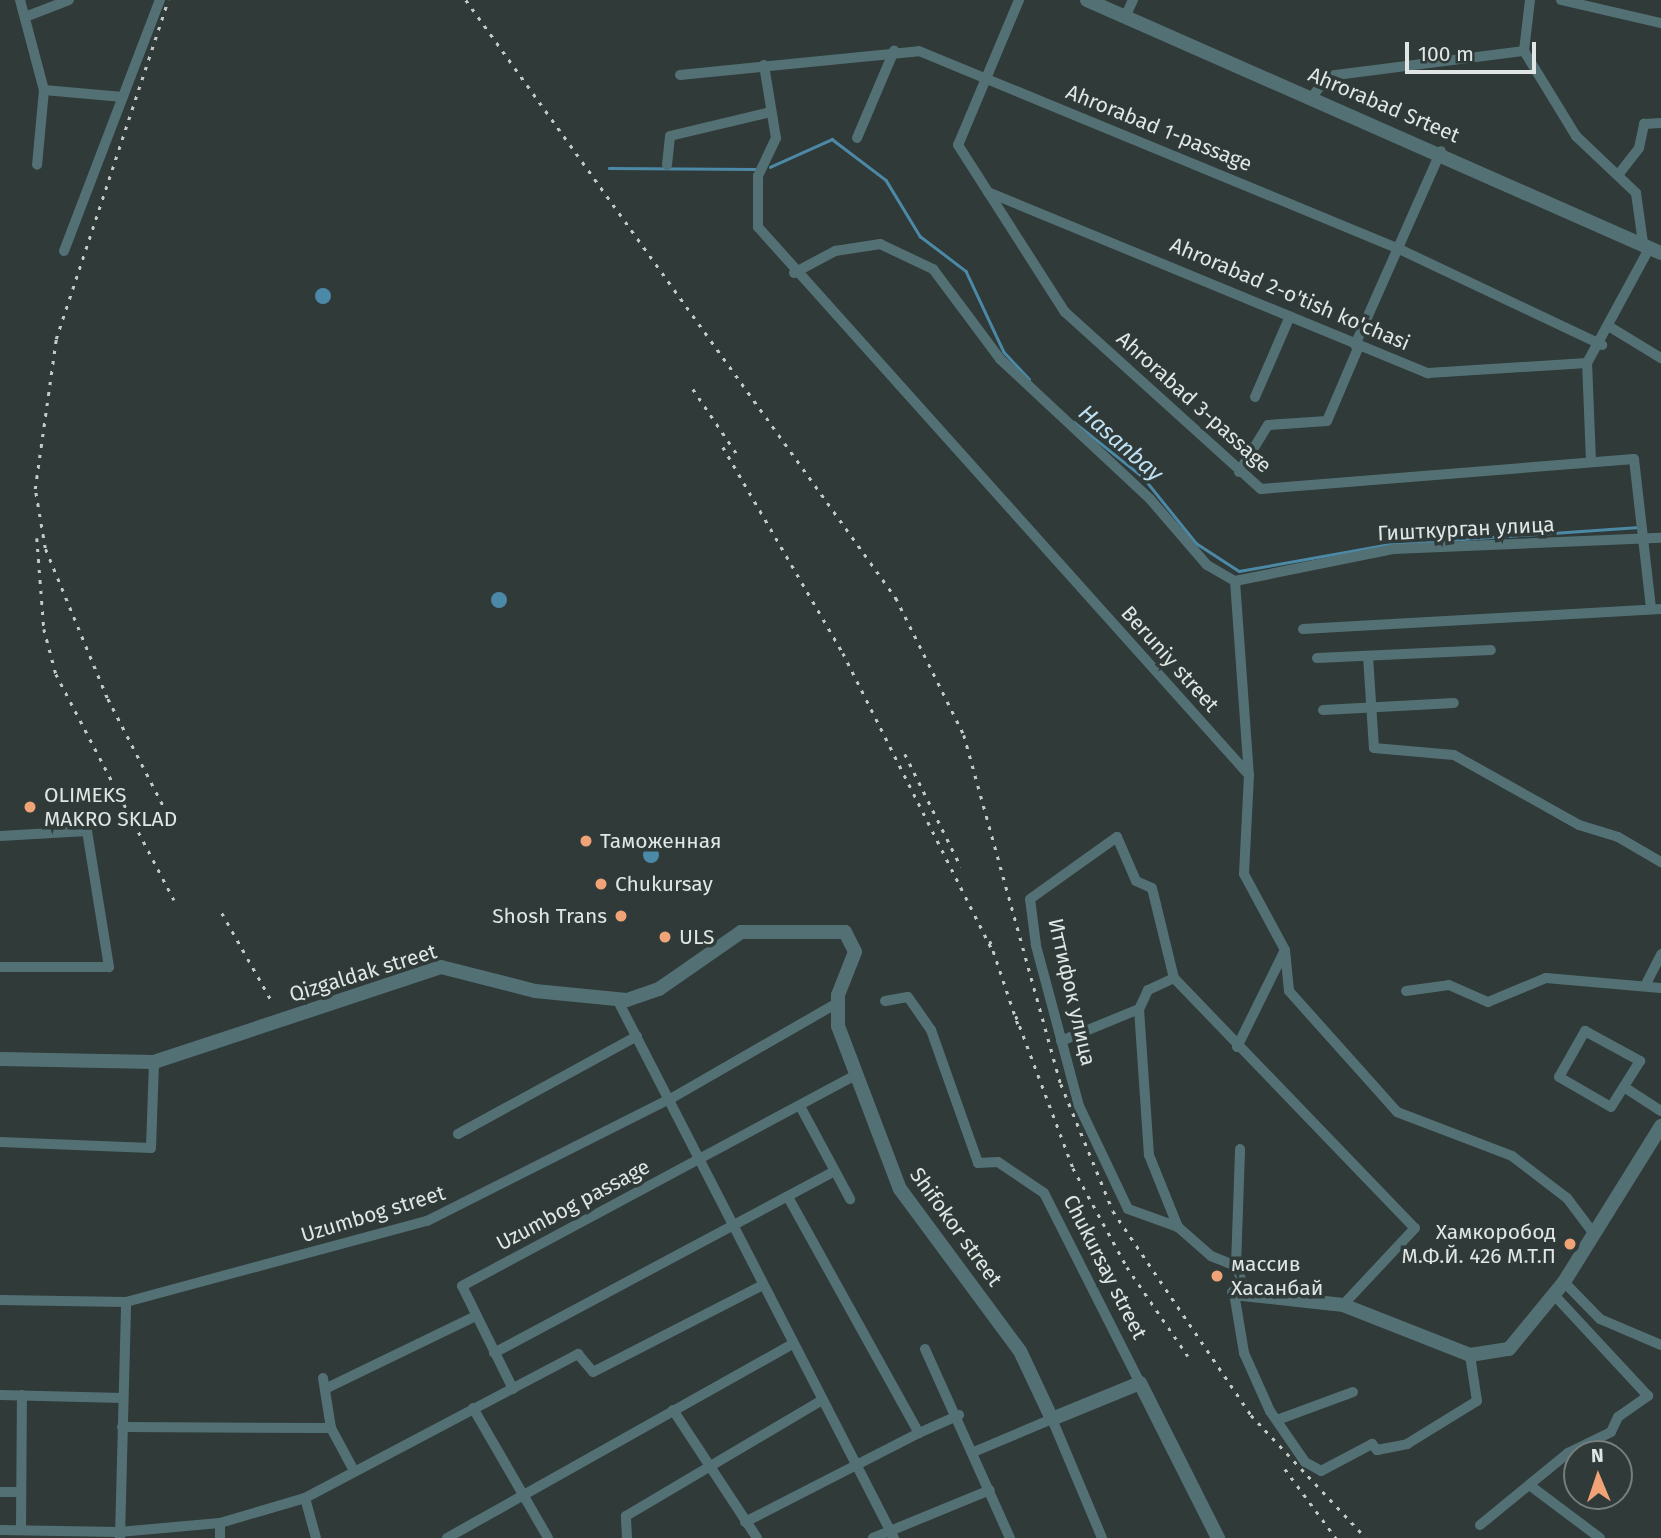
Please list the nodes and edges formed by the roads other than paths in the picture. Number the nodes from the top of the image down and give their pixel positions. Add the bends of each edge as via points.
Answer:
1 (20, 0) edge
2 (69, 0) edge
3 (160, 0) edge
4 (1019, 0) edge
5 (1087, 0) edge
6 (1133, 0) edge
7 (1530, 0) edge
8 (1561, 0) edge
9 (25, 17) junction
10 (1125, 17) junction
11 (1661, 23) edge
12 (894, 51) junction
13 (1524, 51) junction
14 (764, 65) junction
15 (680, 75) dead end
16 (986, 78) junction
17 (44, 90) junction
18 (123, 97) junction
19 (1312, 97) junction
20 (771, 112) junction
21 (1661, 123) edge
22 (857, 138) dead end
23 (1441, 151) junction
24 (667, 164) dead end
25 (37, 165) dead end
26 (1618, 175) junction
27 (988, 192) junction
28 (1397, 248) junction
29 (1652, 248) edge
30 (64, 251) dead end
31 (794, 273) junction
32 (1290, 316) junction
33 (1611, 327) junction
34 (1602, 345) junction
35 (1357, 346) junction
36 (1661, 358) edge
37 (1587, 363) junction
38 (1255, 397) dead end
39 (1591, 461) junction
40 (1239, 472) junction
41 (1661, 538) edge
42 (1647, 539) junction
43 (1235, 581) junction
44 (1656, 609) edge
45 (1303, 629) dead end
46 (1491, 650) dead end
47 (1368, 656) junction
48 (1317, 658) dead end
49 (1454, 703) dead end
50 (1372, 707) junction
51 (1323, 710) dead end
52 (1249, 775) junction
53 (0, 836) edge
54 (1661, 862) edge
55 (1285, 950) junction
56 (1661, 954) edge
57 (0, 967) edge
58 (849, 969) joint
59 (1174, 978) junction
60 (1645, 986) junction
61 (1661, 988) edge
62 (1406, 991) dead end
63 (618, 1001) junction
64 (885, 1001) dead end
65 (837, 1003) junction
66 (1139, 1009) junction
67 (637, 1036) junction
68 (1061, 1041) junction
69 (1237, 1047) junction
70 (0, 1059) edge
71 (154, 1062) junction
72 (857, 1074) junction
73 (1623, 1087) junction
74 (672, 1098) junction
75 (800, 1106) junction
76 (1661, 1111) edge
77 (1661, 1126) edge
78 (458, 1134) dead end
79 (0, 1142) edge
80 (1240, 1149) dead end
81 (702, 1159) junction
82 (833, 1172) junction
83 (788, 1197) junction
84 (850, 1199) dead end
85 (734, 1223) junction
86 (1178, 1227) junction
87 (1594, 1234) junction
88 (1236, 1266) junction
89 (1564, 1282) junction
90 (763, 1285) junction
91 (1240, 1292) junction
92 (1555, 1296) junction
93 (0, 1300) edge
94 (126, 1302) junction
95 (1343, 1305) junction
96 (476, 1316) junction
97 (793, 1344) junction
98 (1661, 1345) edge
99 (925, 1349) dead end
100 (494, 1353) junction
101 (1470, 1355) junction
102 (1140, 1383) junction
103 (513, 1389) junction
104 (1353, 1392) dead end
105 (0, 1395) edge
106 (22, 1395) junction
107 (123, 1398) junction
108 (822, 1400) junction
109 (473, 1408) junction
110 (673, 1410) junction
111 (959, 1415) junction
112 (1052, 1419) junction
113 (1277, 1420) junction
114 (122, 1427) junction
115 (331, 1427) junction
116 (919, 1433) junction
117 (976, 1451) junction
118 (856, 1465) junction
119 (704, 1467) junction
120 (353, 1469) junction
121 (1532, 1487) junction
122 (523, 1490) junction
123 (990, 1490) junction
124 (0, 1492) edge
125 (21, 1492) junction
126 (305, 1498) junction
127 (745, 1522) junction
128 (220, 1523) junction
129 (1480, 1525) dead end
130 (0, 1530) edge
131 (21, 1530) junction
132 (120, 1535) edge
133 (892, 1535) edge
134 (625, 1537) edge
135 (220, 1538) edge
136 (316, 1538) edge
137 (447, 1538) edge
138 (548, 1538) edge
139 (757, 1538) edge
140 (873, 1538) edge
141 (1010, 1538) edge
142 (1102, 1538) edge
143 (1218, 1538) edge
144 (1600, 1538) edge

1 - 9 street
2 - 9 street
3 - 18 street
4 - 16 street
5 - 10 street, Ahrorabad Srteet
6 - 10 street
7 - 13 street
8 - 11 street
9 - 17 street
10 - 19 street, Ahrorabad Srteet
12 - 14 street, Ahrorabad 1-passage
12 - 16 street, Ahrorabad 1-passage via 919,51
12 - 22 street
13 - 19 street via 1328,76
13 - 26 street via 1576,136
14 - 15 street, Ahrorabad 1-passage
14 - 20 street, Beruniy street
16 - 27 street, Ahrorabad 3-passage via 958,145
16 - 28 street, Ahrorabad 1-passage
17 - 18 street
17 - 25 street
18 - 30 street
19 - 23 street, Ahrorabad Srteet
20 - 24 street via 670,136
20 - 31 street, Beruniy street via 776,138 758,176 758,227
21 - 26 street via 1644,124 1639,148
23 - 28 street
23 - 29 street, Ahrorabad Srteet
26 - 29 street via 1640,200
27 - 32 street, Ahrorabad 2-o'tish ko'chasi
27 - 40 street, Ahrorabad 3-passage via 1065,312
28 - 34 street, Ahrorabad 1-passage
28 - 35 street
29 - 33 street
31 - 43 street via 835,251 880,244 933,269 1000,359 1150,499 1207,565
31 - 52 street, Beruniy street
32 - 35 street, Ahrorabad 2-o'tish ko'chasi
32 - 38 street
33 - 34 street
33 - 36 street
34 - 37 street
35 - 37 street, Ahrorabad 2-o'tish ko'chasi via 1444,375
35 - 40 street via 1327,421 1268,425
37 - 39 street
39 - 40 street, Ahrorabad 3-passage via 1261,489
39 - 42 street, Ahrorabad 3-passage via 1637,461
41 - 42 street, Гишткурган улица
42 - 43 street, Гишткурган улица via 1392,549
42 - 44 street
43 - 52 street
44 - 45 street
46 - 47 street
47 - 48 street
47 - 50 street
49 - 50 street
50 - 51 street
50 - 54 street via 1374,747 1454,755 1579,825 1618,837
52 - 55 street via 1244,874
53 - 57 street via 89,833 108,968
55 - 69 street
55 - 87 street via 1289,991 1397,1112 1512,1156 1567,1198
56 - 60 street
58 - 63 street, Qizgaldak street via 855,942 843,931 751,929 729,937 654,992
58 - 65 street, Shifokor street
59 - 66 street via 1148,990
59 - 68 street, Иттифок улица via 1152,888 1136,881 1117,838 1030,899
59 - 69 street, Иттифок улица
60 - 61 street
60 - 62 street via 1546,978 1488,1003 1449,985
63 - 67 street
63 - 71 street, Qizgaldak street via 535,991 441,967
64 - 102 street, Chukursay street via 908,997 930,1030 978,1163 998,1162 1044,1193
65 - 72 street, Shifokor street via 840,1033
65 - 74 street, Uzumbog street
66 - 68 street
66 - 86 street, Иттифок улица via 1149,1155
67 - 74 street
67 - 78 street
68 - 86 street, Иттифок улица via 1079,1106 1128,1209
69 - 95 street, Иттифок улица via 1415,1228
70 - 71 street, Qizgaldak street
71 - 79 street via 151,1148
72 - 75 street, Uzumbog passage
72 - 112 street, Shifokor street via 900,1189 1020,1351
73 - 73 street via 1611,1107 1559,1077 1585,1031 1640,1061
73 - 76 street
74 - 81 street
74 - 94 street, Uzumbog street via 434,1219
75 - 81 street, Uzumbog passage
75 - 82 street
77 - 87 street
80 - 88 street
81 - 85 street
81 - 96 street, Uzumbog passage via 462,1286
82 - 83 street
82 - 84 street
83 - 85 street
83 - 116 street
85 - 90 street
85 - 100 street
86 - 88 street, Иттифок улица via 1211,1255
87 - 89 street
88 - 91 street
89 - 92 street
89 - 98 street via 1601,1319
90 - 97 street
90 - 103 street via 593,1372 578,1354
91 - 95 street
91 - 113 street via 1244,1353
92 - 101 street via 1509,1349
92 - 121 street via 1648,1395 1618,1417 1611,1432 1568,1453
93 - 94 street, Uzumbog street
94 - 107 street
95 - 101 street
96 - 100 street
96 - 115 street via 326,1383
97 - 108 street
97 - 110 street
99 - 111 street
100 - 103 street
101 - 113 street via 1477,1401 1407,1444 1377,1450 1372,1444 1321,1471 1306,1462
102 - 112 street
102 - 143 street, Chukursay street
103 - 109 street
104 - 113 street
105 - 106 street
106 - 107 street
106 - 125 street
107 - 114 street
108 - 118 street
108 - 119 street
109 - 120 street
109 - 122 street
110 - 119 street
110 - 122 street
111 - 116 street
111 - 117 street
112 - 117 street
112 - 142 street, Shifokor street
114 - 115 street
114 - 132 street
115 - 120 street
116 - 118 street
117 - 123 street
118 - 127 street
118 - 133 street
119 - 127 street
119 - 134 street via 626,1516
120 - 126 street
121 - 129 street
121 - 144 street
122 - 137 street
122 - 138 street
123 - 133 street
123 - 141 street
124 - 125 street
125 - 131 street
126 - 128 street
126 - 136 street
127 - 139 street
128 - 132 street
128 - 135 street
130 - 131 street
131 - 132 street
133 - 140 street

